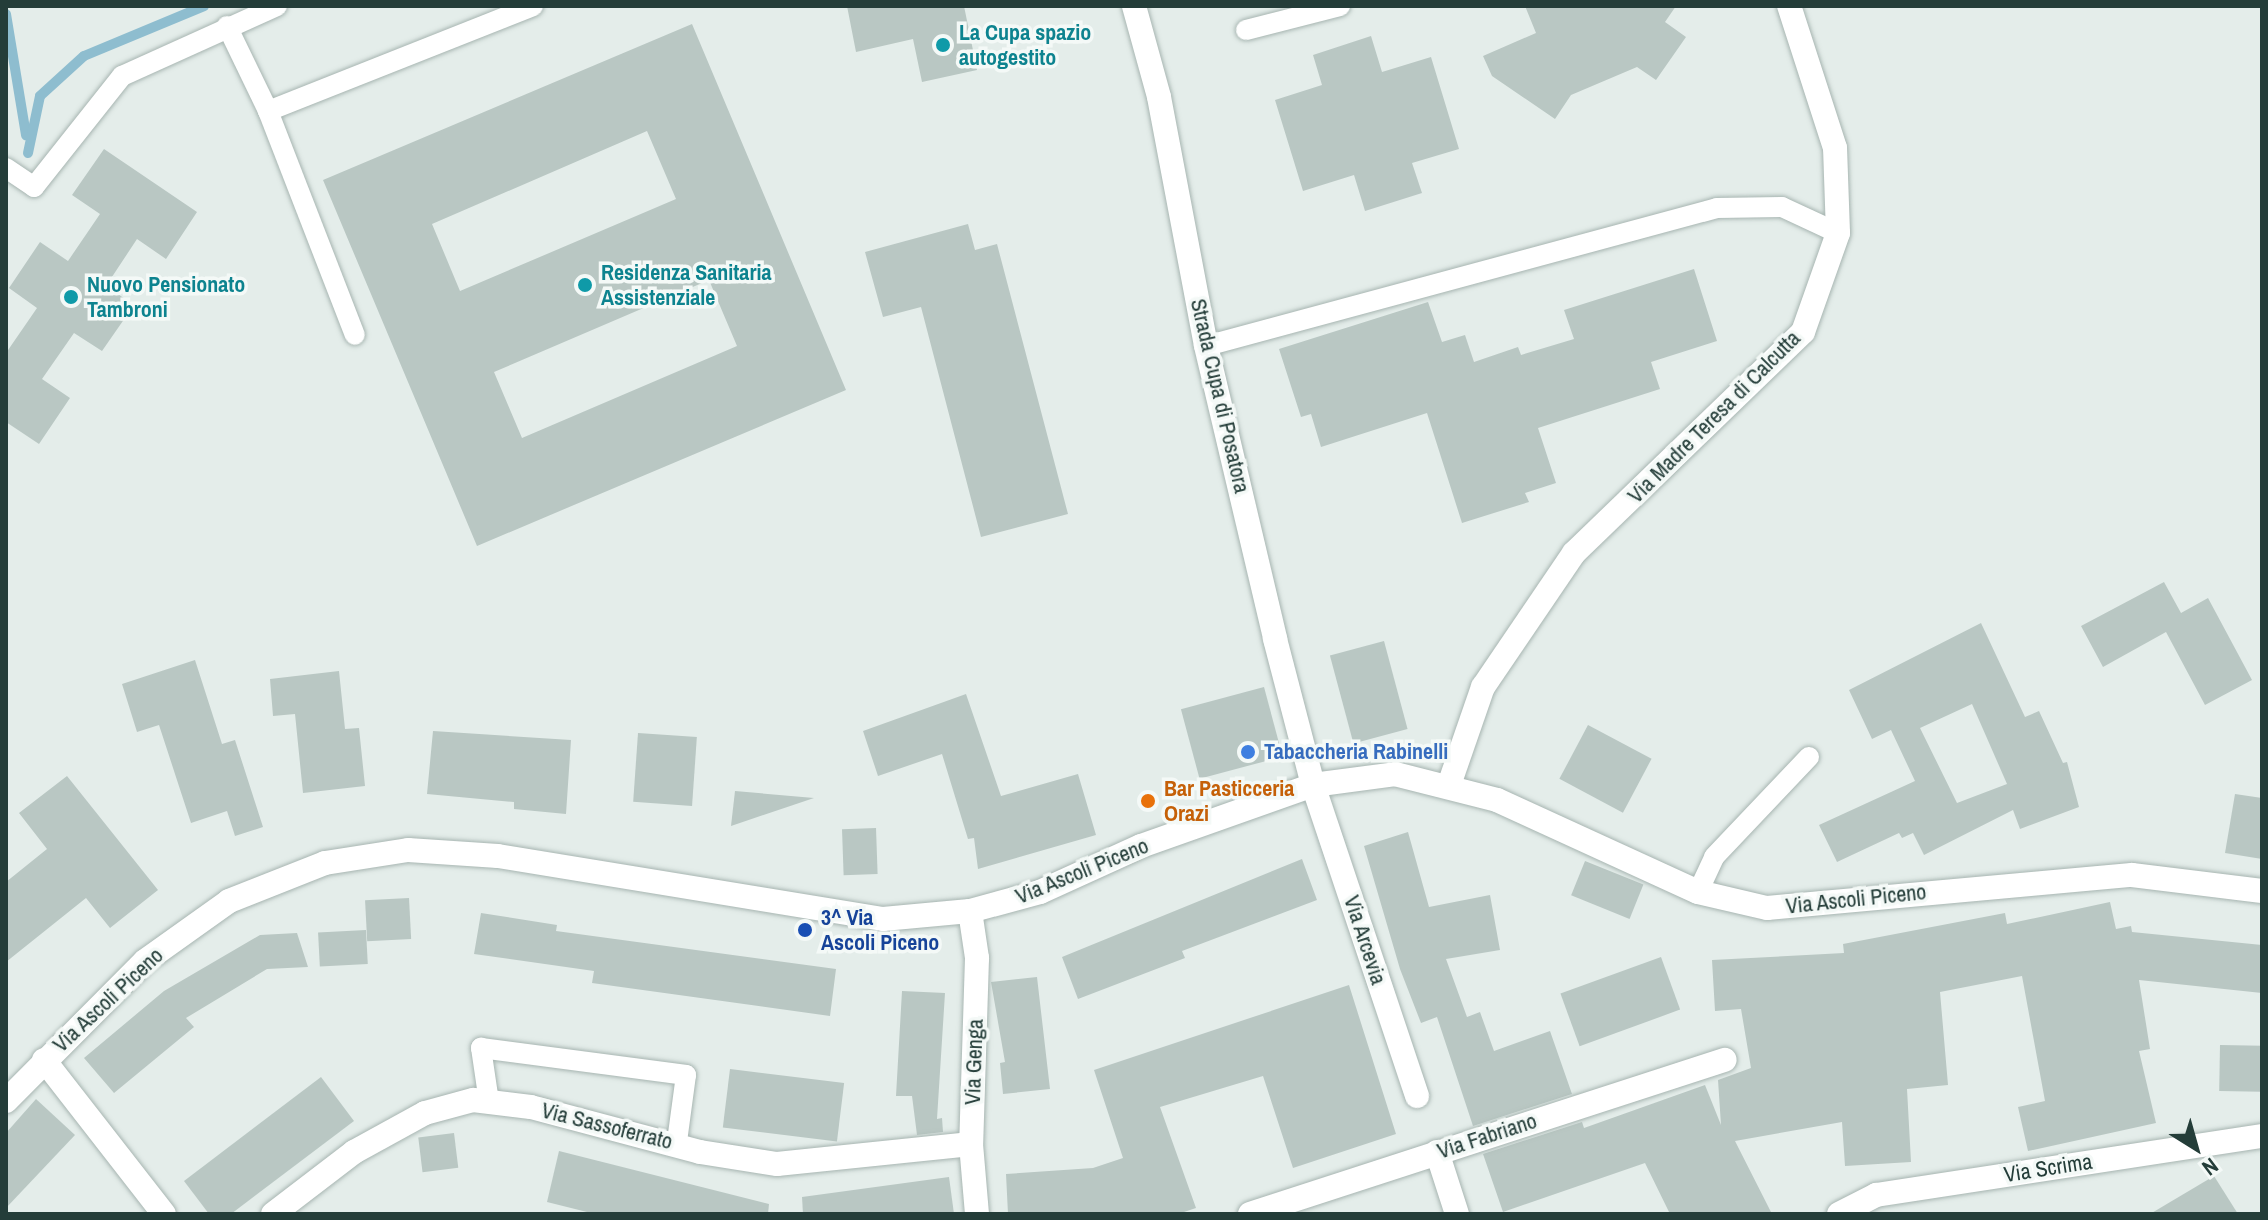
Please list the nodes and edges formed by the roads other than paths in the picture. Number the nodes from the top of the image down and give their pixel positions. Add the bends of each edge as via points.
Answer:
1 (277, 6) edge
2 (533, 6) edge
3 (1134, 6) edge
4 (1340, 6) edge
5 (1789, 6) edge
6 (227, 26) junction
7 (1246, 30) dead end
8 (268, 111) junction
9 (6, 168) edge
10 (1838, 233) junction
11 (355, 335) dead end
12 (1206, 346) junction
13 (1809, 757) dead end
14 (1313, 785) junction
15 (1449, 785) junction
16 (2262, 891) edge
17 (1698, 892) junction
18 (970, 911) junction
19 (44, 1060) junction
20 (1725, 1060) dead end
21 (1417, 1096) dead end
22 (6, 1101) edge
23 (489, 1102) junction
24 (2262, 1136) edge
25 (677, 1142) junction
26 (971, 1144) junction
27 (1437, 1152) junction
28 (164, 1214) edge
29 (273, 1214) edge
30 (977, 1214) edge
31 (1250, 1214) edge
32 (1457, 1214) edge
33 (1839, 1214) edge

1 - 6 lane
2 - 8 lane
3 - 12 street, Strada Cupa di Posatora via 1159,97
4 - 7 lane
5 - 10 street, Via Madre Teresa di Calcutta via 1835,148
6 - 8 lane
6 - 9 lane via 122,76 34,187
8 - 11 lane
10 - 12 lane via 1782,207 1717,208
10 - 15 street, Via Madre Teresa di Calcutta via 1803,332 1574,553 1483,687
12 - 14 street, Strada Cupa di Posatora
13 - 17 lane via 1714,857
14 - 15 street, Via Ascoli Piceno via 1395,774
14 - 18 street, Via Ascoli Piceno via 1141,846 1040,892
14 - 21 street, Via Arcevia
15 - 17 street, Via Ascoli Piceno via 1497,800
16 - 17 street, Via Ascoli Piceno via 2132,875 1767,908
18 - 19 street, Via Ascoli Piceno via 883,919 498,856 408,850 325,863 229,901 145,961
18 - 26 street, Via Genga via 977,958
19 - 22 street, Via Ascoli Piceno
19 - 28 street
20 - 27 street, Via Fabriano
23 - 25 street, Via Sassoferrato
23 - 25 lane via 481,1048 686,1075
23 - 29 street, Via Sassoferrato via 473,1100 425,1113 354,1152
24 - 33 street, Via Scrima via 1876,1195
25 - 26 street, Via Sassoferrato via 700,1152 777,1164
26 - 30 street, Via Genga
27 - 31 street, Via Fabriano
27 - 32 street

